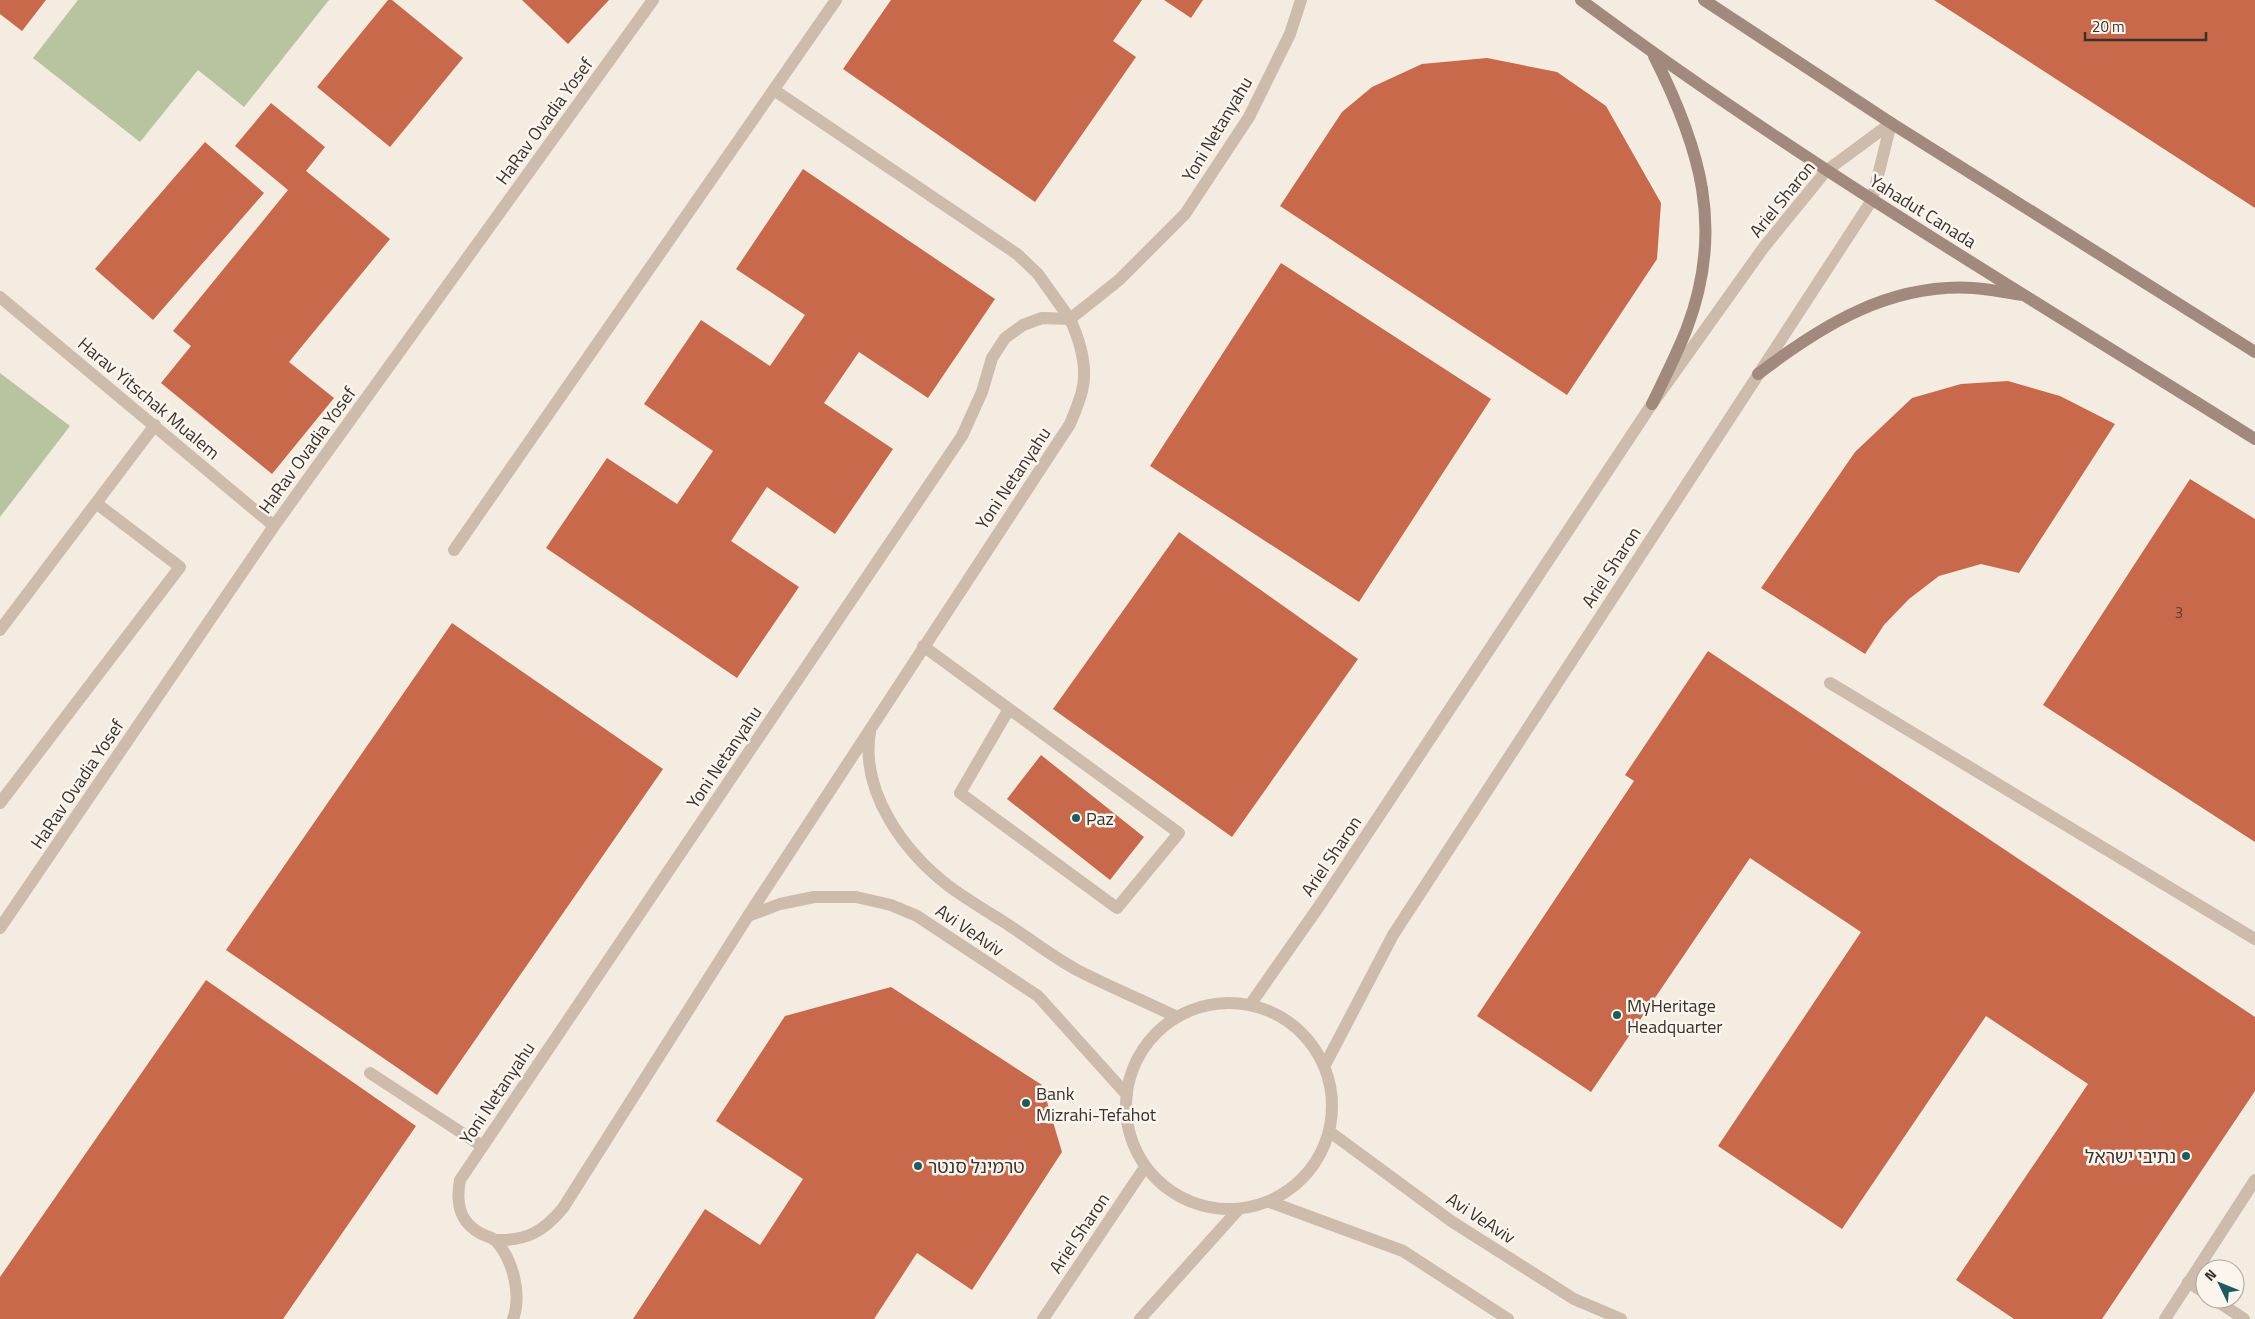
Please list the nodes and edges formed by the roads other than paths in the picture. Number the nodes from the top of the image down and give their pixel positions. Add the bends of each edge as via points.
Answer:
1 (652, 0) edge
2 (836, 0) edge
3 (1300, 0) edge
4 (1581, 0) edge
5 (1704, 0) edge
6 (1653, 53) junction
7 (774, 90) junction
8 (1891, 123) junction
9 (1826, 170) junction
10 (1872, 200) junction
11 (0, 296) edge
12 (2028, 296) junction
13 (1070, 320) junction
14 (2255, 352) edge
15 (1758, 374) junction
16 (1652, 404) junction
17 (155, 425) junction
18 (2255, 439) edge
19 (96, 503) junction
20 (274, 526) junction
21 (454, 550) dead end
22 (0, 630) edge
23 (923, 646) junction
24 (1830, 683) dead end
25 (1009, 709) junction
26 (871, 729) junction
27 (0, 803) edge
28 (748, 916) junction
29 (0, 928) edge
30 (2255, 939) edge
31 (1250, 1004) junction
32 (1177, 1017) junction
33 (1325, 1065) junction
34 (370, 1073) dead end
35 (1127, 1095) junction
36 (1330, 1132) junction
37 (482, 1146) junction
38 (1145, 1167) junction
39 (2255, 1180) edge
40 (1270, 1202) junction
41 (1238, 1210) junction
42 (496, 1240) junction
43 (2188, 1282) junction
44 (2195, 1287) edge
45 (1574, 1299) junction
46 (2229, 1309) edge
47 (513, 1319) edge
48 (1043, 1319) edge
49 (1140, 1319) edge
50 (1508, 1319) edge
51 (1604, 1319) edge
52 (1621, 1319) edge
53 (2165, 1319) edge
54 (2244, 1319) edge

1 - 20 street, HaRav Ovadia Yosef
2 - 7 street
3 - 13 street, Yoni Netanyahu via 1290,34 1249,118 1185,214 1119,280
4 - 6 main road, Yahadut Canada
5 - 8 main road
6 - 9 main road, Yahadut Canada
6 - 16 main road via 1677,101 1696,157 1706,212 1705,248 1698,292 1687,328
7 - 13 street via 1018,254 1038,274
7 - 21 street
8 - 9 street, Ariel Sharon
8 - 10 street, Ariel Sharon
8 - 14 main road
9 - 10 main road, Yahadut Canada
9 - 16 street, Ariel Sharon via 1764,247
10 - 12 main road, Yahadut Canada
10 - 15 street, Ariel Sharon
11 - 17 street, Harav Yitschak Mualem
12 - 15 main road via 1973,288 1932,290 1893,298 1838,319 1800,342
12 - 18 main road, Yahadut Canada
13 - 23 street, Yoni Netanyahu via 1078,336 1083,361 1082,390 1070,424
13 - 37 street, Yoni Netanyahu via 1042,318 1022,325 1005,338 992,358 982,392 962,436
15 - 33 street, Ariel Sharon via 1393,935
16 - 31 street, Ariel Sharon via 1322,902
17 - 19 street
17 - 20 street, Harav Yitschak Mualem
19 - 22 street
19 - 27 street via 180,567
20 - 29 street, HaRav Ovadia Yosef
23 - 25 street
23 - 26 street, Yoni Netanyahu
24 - 30 street
25 - 25 street via 960,793 1117,908 1179,833
26 - 28 street, Yoni Netanyahu
26 - 32 street, Avi VeAviv via 868,760 877,794 901,836 922,862 950,886 1077,970
28 - 35 street, Avi VeAviv via 780,904 814,897 856,897 917,916 1038,996
28 - 42 street, Yoni Netanyahu via 563,1208 550,1223 530,1236
31 - 32 street via 1225,1002 1200,1007
31 - 33 street via 1281,1016 1294,1026 1307,1037
32 - 35 street via 1153,1037 1139,1057
33 - 36 street via 1333,1098
34 - 37 street
35 - 38 street via 1130,1137
36 - 40 street via 1318,1161 1297,1185
36 - 45 street, Avi VeAviv via 1450,1221
37 - 42 street, Yoni Netanyahu via 460,1180 457,1196 460,1213 468,1224
38 - 41 street via 1170,1192 1202,1207
38 - 48 street, Ariel Sharon
39 - 43 street
40 - 41 street
40 - 50 street via 1403,1251
41 - 49 street
42 - 47 street via 515,1282 517,1298
43 - 44 street
43 - 53 street
45 - 51 street
45 - 52 street, Avi VeAviv
46 - 54 street

